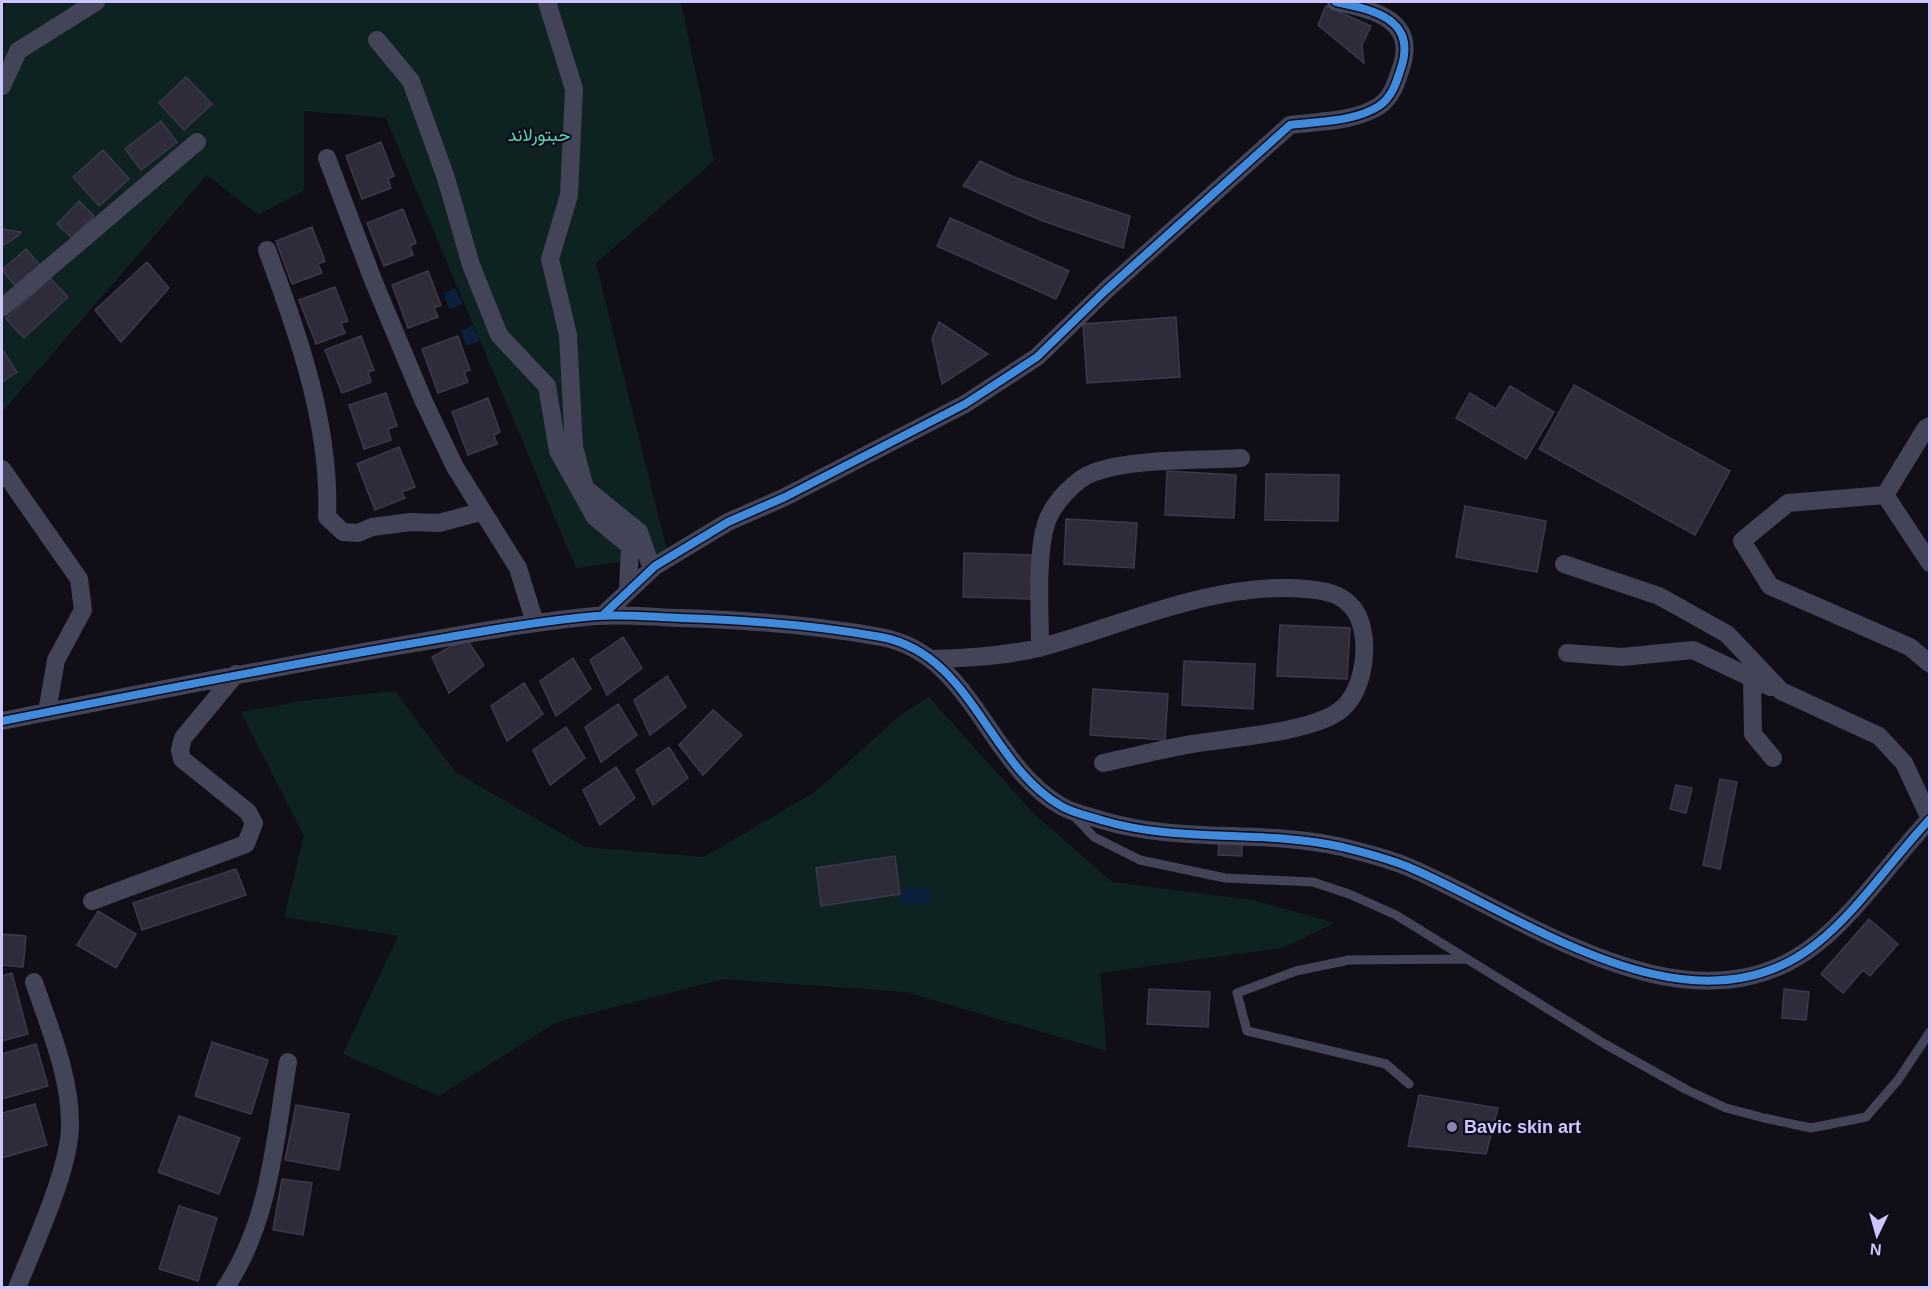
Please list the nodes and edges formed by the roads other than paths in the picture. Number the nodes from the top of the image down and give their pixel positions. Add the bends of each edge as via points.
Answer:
1 (96, 2) edge
2 (547, 2) edge
3 (1336, 2) edge
4 (377, 40) dead end
5 (2, 86) edge
6 (197, 142) dead end
7 (327, 158) dead end
8 (267, 250) dead end
9 (2, 308) edge
10 (1929, 426) edge
11 (1241, 458) dead end
12 (2, 469) edge
13 (1886, 495) junction
14 (480, 512) junction
15 (1929, 563) edge
16 (1564, 564) dead end
17 (652, 568) junction
18 (628, 589) junction
19 (602, 616) junction
20 (535, 623) junction
21 (1040, 648) junction
22 (1567, 653) dead end
23 (934, 659) junction
24 (1929, 664) edge
25 (236, 674) junction
26 (1752, 678) junction
27 (1781, 691) junction
28 (47, 712) junction
29 (2, 721) edge
30 (1773, 758) dead end
31 (1103, 763) dead end
32 (1066, 810) junction
33 (1929, 819) edge
34 (93, 901) dead end
35 (1466, 958) junction
36 (34, 982) dead end
37 (1929, 1032) edge
38 (288, 1062) dead end
39 (1409, 1084) dead end
40 (17, 1287) edge
41 (225, 1287) edge

1 - 5 street via 18,51
2 - 17 street via 574,89 569,195 550,259 568,335 574,447 585,488 639,532
3 - 17 street via 1387,16 1401,30 1403,64 1393,91 1380,105 1322,123 1290,125 1037,357 965,404 785,497 728,522
4 - 18 street via 411,81 446,177 471,265 500,335 547,386 558,451 596,518 630,546
6 - 9 street
7 - 14 street via 424,402
8 - 14 street via 320,420 327,457 327,517 343,532 358,533 372,527 411,522 439,523
10 - 13 street
11 - 21 street via 1124,466 1082,477 1046,521
12 - 28 street via 79,579 83,610 56,660
13 - 15 street
13 - 24 street via 1788,503 1742,542 1770,586 1910,647
14 - 20 street via 518,568
16 - 27 street via 1659,596 1727,634
17 - 18 street
18 - 19 street
19 - 20 street
19 - 23 street via 750,620 873,636 908,644
20 - 25 street
21 - 23 street
21 - 31 street via 1200,597 1287,588 1344,597 1360,621 1364,639 1362,670 1356,691 1334,715 1272,732
22 - 26 street via 1622,657 1693,650
23 - 32 street via 967,696 1000,747 1049,798
25 - 28 street
25 - 34 street via 183,738 180,750 182,759 248,812 254,823 246,844
26 - 27 street
26 - 30 street via 1753,734
27 - 33 street via 1879,736 1904,763
28 - 29 street
32 - 33 street via 1138,829 1316,841 1357,850 1408,866 1560,943 1637,970 1709,981 1734,980 1774,970 1816,945
32 - 35 lane via 1094,837 1140,860 1225,878 1312,882 1396,915
35 - 37 lane via 1687,1090 1726,1108 1811,1128 1866,1117 1898,1080
35 - 39 lane via 1349,960 1296,971 1237,993 1246,1031 1386,1064
36 - 40 street via 62,1066 71,1125 54,1192
38 - 41 street via 257,1226 242,1264

